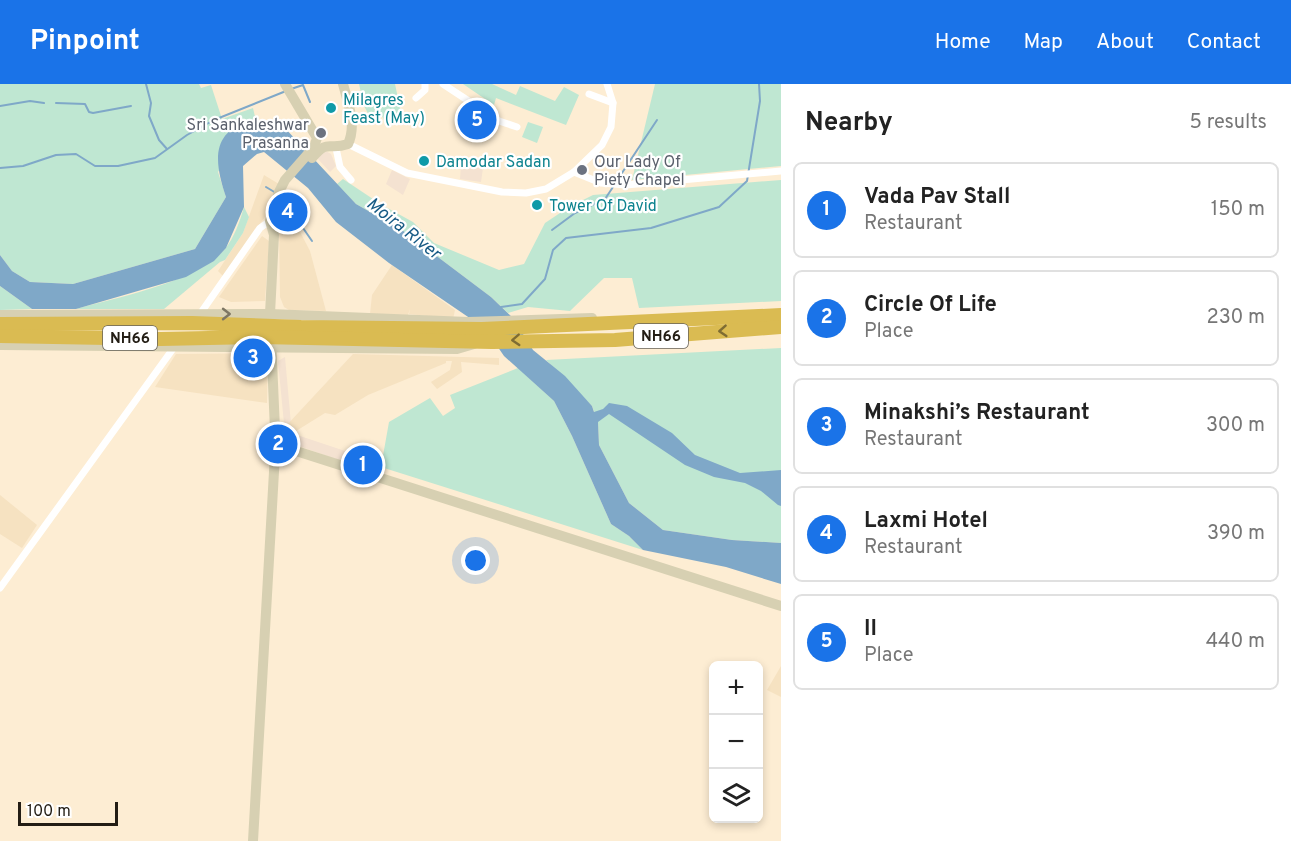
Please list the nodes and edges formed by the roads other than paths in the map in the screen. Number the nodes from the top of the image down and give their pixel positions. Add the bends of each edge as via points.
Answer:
1 (285, 84) edge
2 (343, 84) edge
3 (425, 84) edge
4 (443, 84) edge
5 (607, 84) edge
6 (589, 94) dead end
7 (416, 98) dead end
8 (614, 103) junction
9 (517, 127) dead end
10 (348, 144) junction
11 (324, 148) junction
12 (781, 171) edge
13 (574, 172) junction
14 (351, 180) dead end
15 (270, 221) junction
16 (781, 309) edge
17 (200, 314) junction
18 (270, 314) junction
19 (0, 315) edge
20 (781, 315) edge
21 (547, 322) junction
22 (0, 324) edge
23 (781, 327) edge
24 (260, 331) junction
25 (0, 336) edge
26 (485, 337) junction
27 (0, 345) edge
28 (175, 346) junction
29 (273, 347) junction
30 (279, 444) junction
31 (0, 588) edge
32 (781, 606) edge
33 (253, 841) edge

1 - 11 street
2 - 10 street via 352,124
3 - 7 street via 425,90
4 - 9 street via 499,121
5 - 8 street
6 - 8 street
8 - 13 street via 611,127 602,145
10 - 11 street
10 - 13 street via 407,173 502,192 546,189
11 - 14 street
11 - 15 street via 288,182 275,202
12 - 13 street via 626,186 601,183
15 - 17 street via 260,228
15 - 18 street via 274,235
16 - 21 street
17 -> 18 street
17 - 19 street
18 - 21 street
18 - 29 street
20 - 21 highway, NH66
21 - 26 highway, NH66
22 - 24 highway, NH66
23 -> 26 highway, NH66 via 615,340
24 - 25 highway, NH66 via 161,339
24 - 26 highway, NH66
26 - 29 street via 457,350
27 - 28 street
28 - 29 street
28 - 31 street
29 - 30 street via 275,430
30 - 32 street
30 - 33 street via 275,454

